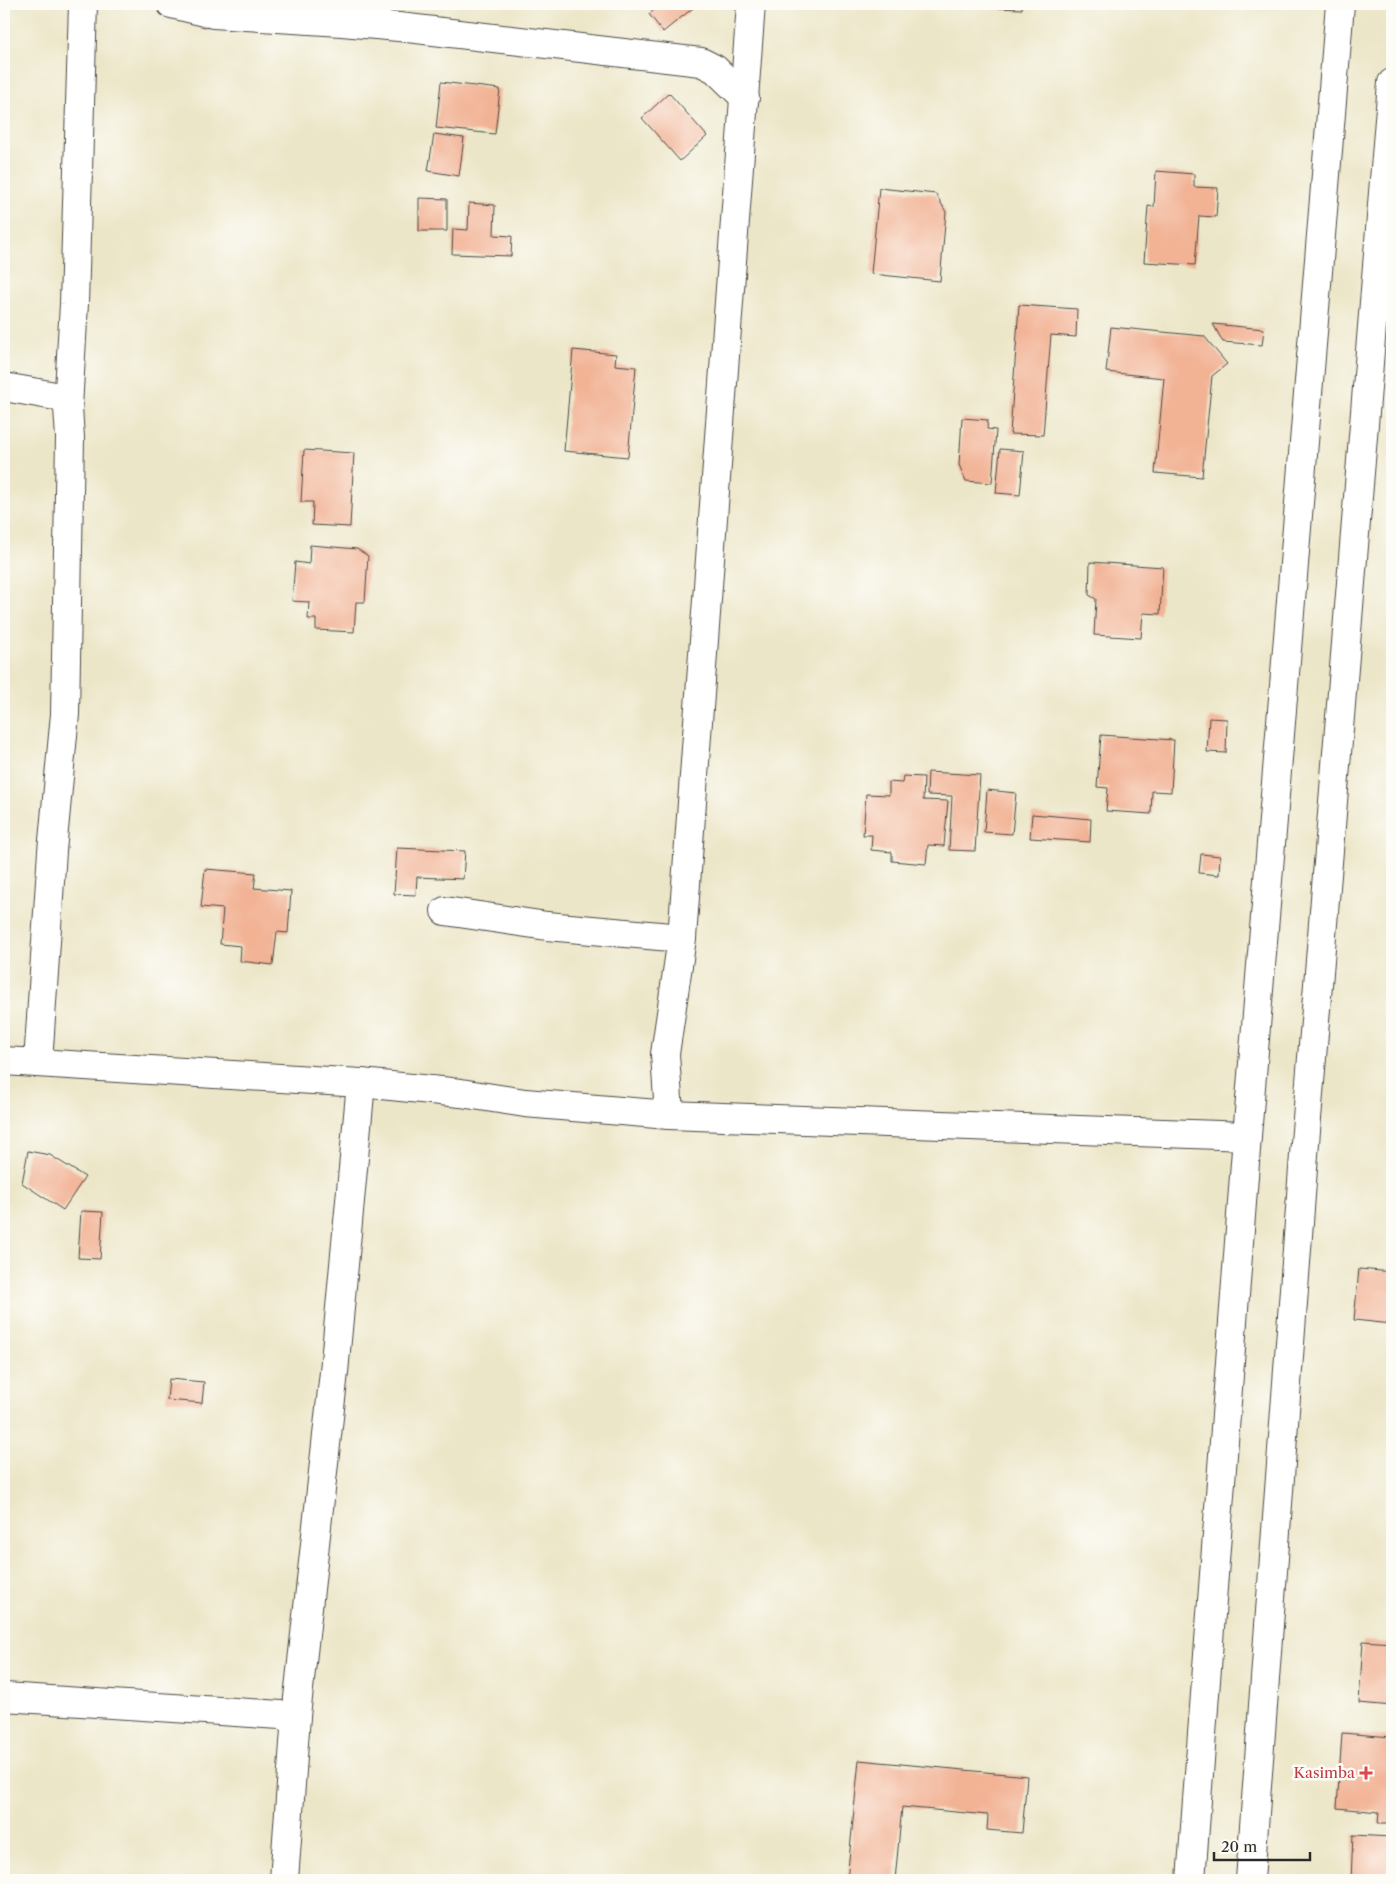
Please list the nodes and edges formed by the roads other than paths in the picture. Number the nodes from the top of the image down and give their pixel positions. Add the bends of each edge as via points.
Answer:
1 (82, 4) edge
2 (171, 4) edge
3 (751, 4) edge
4 (1340, 4) edge
5 (1392, 83) edge
6 (745, 98) junction
7 (1391, 116) edge
8 (4, 387) edge
9 (68, 407) junction
10 (445, 911) dead end
11 (682, 938) junction
12 (4, 1061) edge
13 (38, 1063) junction
14 (360, 1083) junction
15 (669, 1115) junction
16 (1247, 1136) junction
17 (4, 1697) edge
18 (296, 1716) junction
19 (284, 1880) edge
20 (1191, 1880) edge
21 (1250, 1880) edge

1 - 9 street
2 - 6 street via 213,14 390,26 701,62 715,69
3 - 6 street
4 - 16 street
5 - 7 street
6 - 11 street
7 - 21 street via 1304,1156
8 - 9 street via 61,397
9 - 13 street via 65,714
10 - 11 street via 565,928
11 - 15 street via 665,1054
12 - 13 street
13 - 14 street
14 - 15 street via 525,1103
14 - 18 street via 334,1372
15 - 16 street
16 - 20 street
17 - 18 street
18 - 19 street

